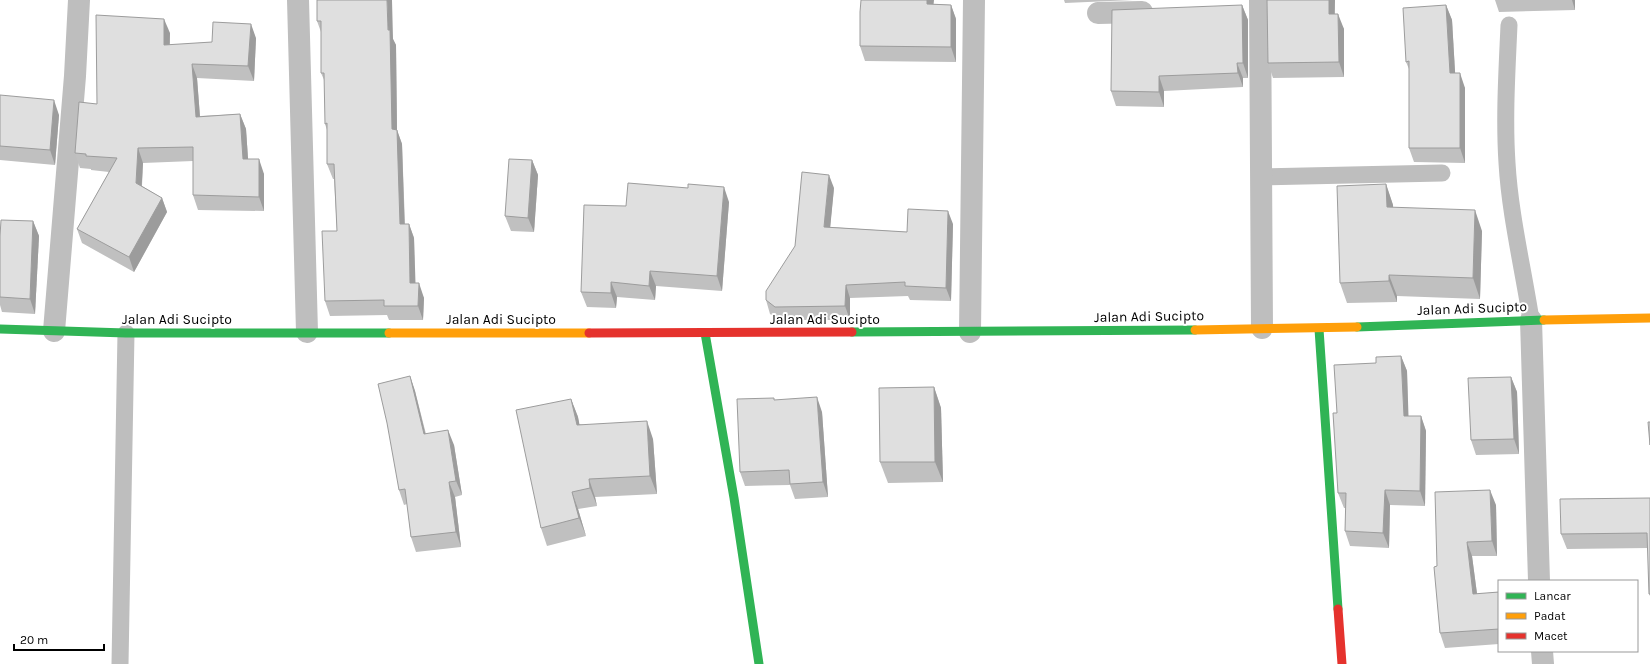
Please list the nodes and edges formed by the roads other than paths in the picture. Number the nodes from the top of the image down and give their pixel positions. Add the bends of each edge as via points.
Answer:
1 (79, 0) edge
2 (298, 0) edge
3 (974, 0) edge
4 (1254, 5) edge
5 (1159, 11) edge
6 (1098, 14) dead end
7 (1509, 25) dead end
8 (1442, 173) dead end
9 (1261, 177) junction
10 (1650, 318) edge
11 (1531, 320) junction
12 (1262, 328) junction
13 (0, 329) edge
14 (1319, 329) junction
15 (54, 331) junction
16 (307, 332) junction
17 (970, 332) junction
18 (126, 333) junction
19 (705, 333) junction
20 (1539, 580) edge
21 (1542, 652) edge
22 (120, 664) edge
23 (759, 664) edge
24 (1342, 664) edge
25 (1543, 664) edge

1 - 15 street
2 - 16 street
3 - 17 street
4 - 9 street
5 - 6 street
7 - 11 lane via 1506,163
8 - 9 lane
9 - 12 street
10 - 11 street, Jalan Adi Sucipto
11 - 14 street, Jalan Adi Sucipto
11 - 20 street
12 - 14 street, Jalan Adi Sucipto
12 - 17 street, Jalan Adi Sucipto
13 - 15 street, Jalan Adi Sucipto
14 - 24 street
15 - 18 street, Jalan Adi Sucipto
16 - 18 street, Jalan Adi Sucipto
16 - 19 street, Jalan Adi Sucipto
17 - 19 street, Jalan Adi Sucipto
18 - 22 lane
19 - 23 street via 727,445
21 - 25 street

